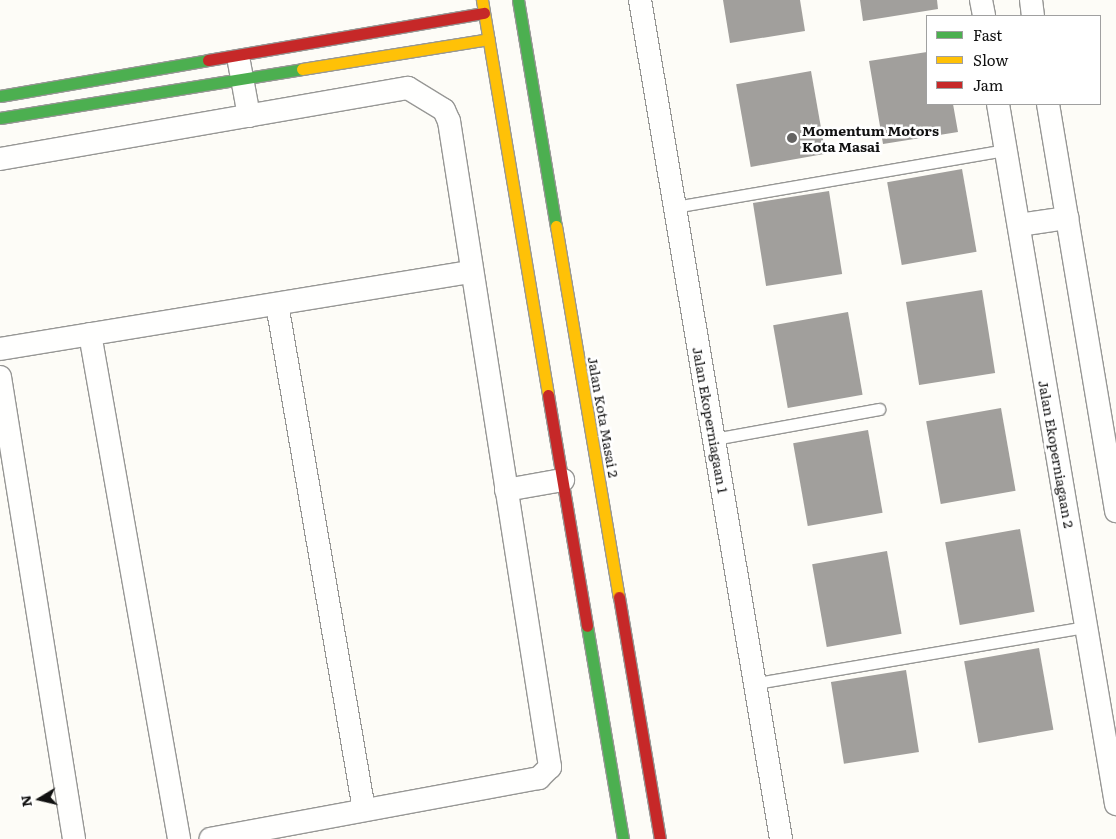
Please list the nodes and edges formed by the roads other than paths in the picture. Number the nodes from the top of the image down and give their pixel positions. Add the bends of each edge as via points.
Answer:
1 (482, 0) edge
2 (518, 0) edge
3 (640, 0) edge
4 (981, 0) edge
5 (1031, 0) edge
6 (484, 13) junction
7 (984, 15) edge
8 (1033, 15) edge
9 (489, 39) junction
10 (238, 55) junction
11 (242, 79) junction
12 (0, 96) edge
13 (998, 105) edge
14 (1048, 105) edge
15 (248, 116) junction
16 (0, 118) edge
17 (1006, 150) junction
18 (0, 159) edge
19 (675, 207) junction
20 (1067, 218) junction
21 (1019, 225) junction
22 (472, 272) junction
23 (277, 304) junction
24 (90, 334) junction
25 (0, 349) edge
26 (0, 377) edge
27 (880, 409) dead end
28 (714, 439) junction
29 (563, 480) junction
30 (506, 490) junction
31 (1116, 511) edge
32 (1086, 627) junction
33 (757, 683) junction
34 (1116, 804) edge
35 (364, 810) junction
36 (74, 839) edge
37 (179, 839) edge
38 (211, 839) edge
39 (623, 839) edge
40 (660, 839) edge
41 (782, 839) edge

1 - 6 main road
2 - 40 main road, Jalan Kota Masai 2
3 - 19 street, Jalan Ekoperniagaan 1
4 - 7 street
5 - 8 street
6 - 9 main road
6 - 10 main road
9 - 11 main road
9 - 29 main road
10 - 11 street
10 - 12 main road
11 - 15 street
11 - 16 main road
13 - 17 street, Jalan Ekoperniagaan 2
14 - 20 street
15 - 18 street
15 - 22 street via 408,88 444,110
17 - 19 lane
17 - 21 street, Jalan Ekoperniagaan 2
19 - 28 street, Jalan Ekoperniagaan 1
20 - 21 street
20 - 31 street
21 - 32 street, Jalan Ekoperniagaan 2
22 - 23 street
22 - 30 street
23 - 24 street
23 - 35 street
24 - 25 street
24 - 37 street
26 - 36 street
27 - 28 lane
28 - 33 street, Jalan Ekoperniagaan 1
29 - 30 street
29 - 39 main road
30 - 35 street via 550,767 546,774
32 - 33 lane
32 - 34 street, Jalan Ekoperniagaan 2
33 - 41 street, Jalan Ekoperniagaan 1
35 - 38 street

